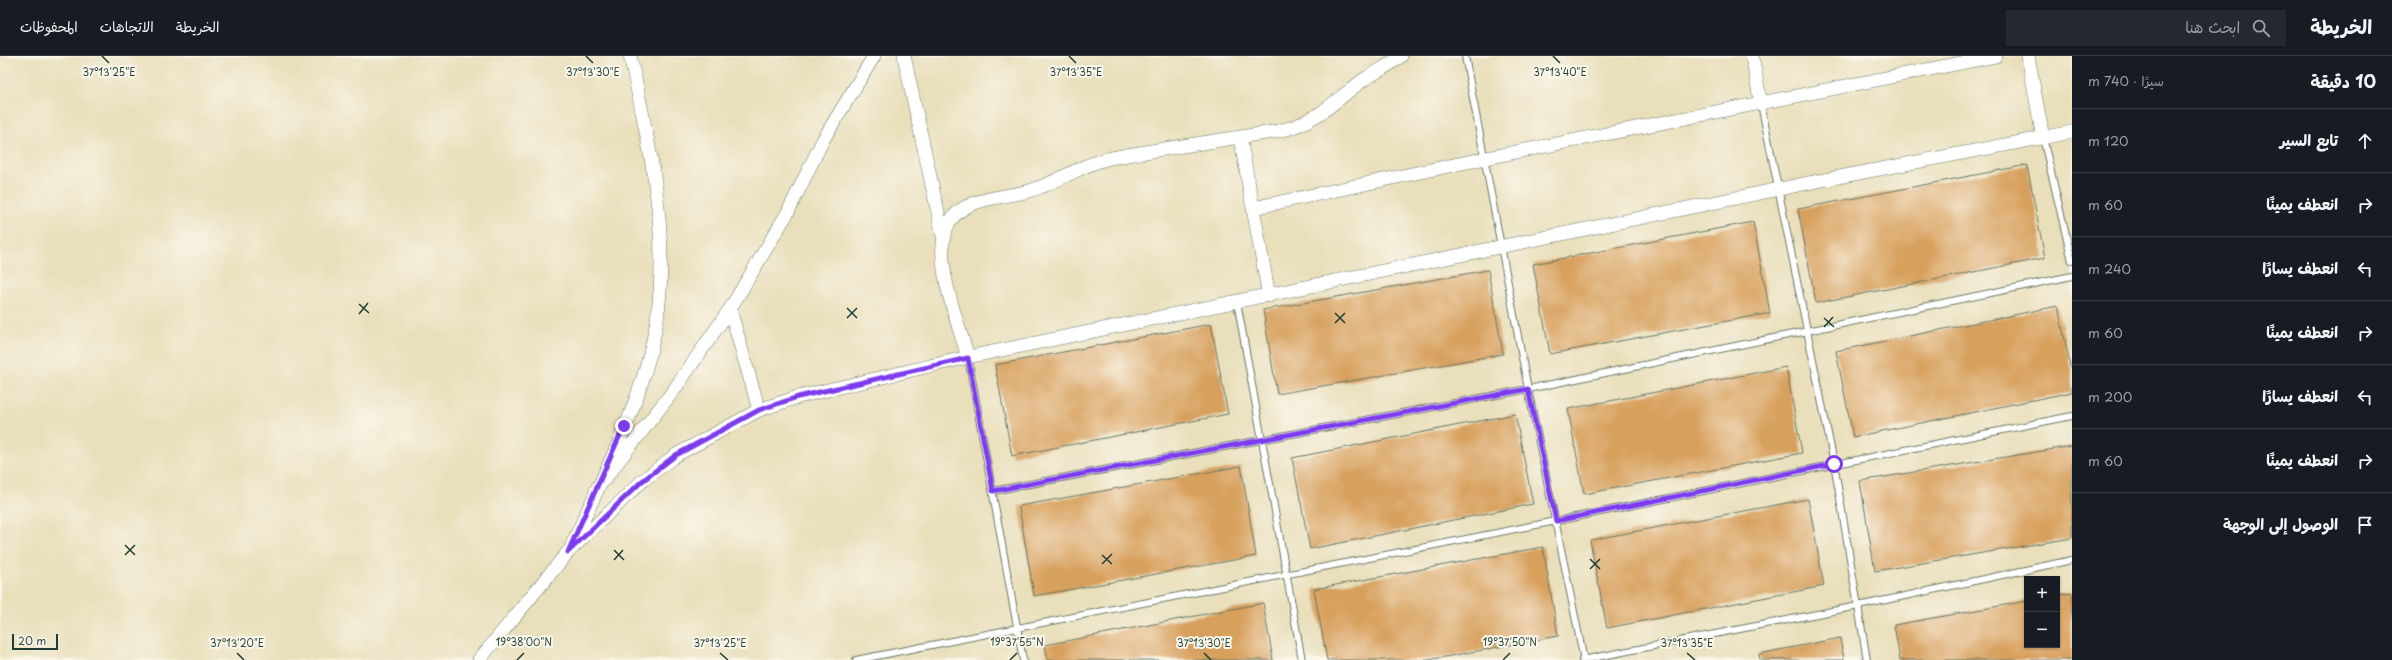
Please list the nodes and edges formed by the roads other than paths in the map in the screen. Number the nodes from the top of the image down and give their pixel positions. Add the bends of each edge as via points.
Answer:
1 (630, 56) edge
2 (874, 56) edge
3 (904, 56) edge
4 (1401, 56) edge
5 (1465, 56) edge
6 (1752, 56) edge
7 (1996, 56) edge
8 (2028, 56) edge
9 (1761, 104) junction
10 (2072, 132) edge
11 (1240, 137) junction
12 (2043, 138) junction
13 (1486, 158) junction
14 (1778, 190) junction
15 (1253, 208) junction
16 (942, 236) junction
17 (1501, 247) junction
18 (2072, 261) edge
19 (2072, 276) edge
20 (1269, 296) junction
21 (1237, 302) junction
22 (730, 309) junction
23 (1805, 330) junction
24 (968, 358) junction
25 (1528, 389) junction
26 (759, 410) junction
27 (2072, 416) edge
28 (1261, 439) junction
29 (1834, 464) junction
30 (596, 490) junction
31 (993, 491) junction
32 (1556, 521) junction
33 (568, 552) junction
34 (2072, 560) edge
35 (1287, 575) junction
36 (1858, 606) junction
37 (1017, 628) junction
38 (479, 660) edge
39 (856, 660) edge
40 (1024, 660) edge
41 (1302, 660) edge
42 (1583, 660) edge
43 (1867, 660) edge

1 - 30 street via 657,198 661,233 660,294 645,372
2 - 22 street via 823,140 790,207
3 - 16 street
4 - 11 street via 1366,78 1316,117 1288,128
5 - 13 lane
6 - 9 street
7 - 9 street
8 - 12 street
9 - 13 street
9 - 14 lane
10 - 12 street
11 - 15 street
11 - 16 street via 1092,163 1031,191 974,204 960,210 949,221
12 - 14 street
12 - 18 lane
13 - 15 street
13 - 17 lane
14 - 17 street
14 - 23 lane
15 - 20 street
16 - 24 street via 944,271
17 - 20 street
17 - 25 lane
19 - 23 lane
20 - 21 street
21 - 24 street
21 - 28 lane
22 - 26 street
22 - 30 street via 694,362
23 - 25 lane
23 - 29 lane
24 - 26 street via 798,397
24 - 31 lane
25 - 28 lane
25 - 32 lane
26 - 33 street via 676,455 641,482
27 - 29 lane
28 - 31 lane
28 - 35 lane
29 - 32 lane
29 - 36 lane
30 - 33 street
31 - 37 lane
32 - 35 lane
32 - 42 lane
33 - 38 street
34 - 36 lane
35 - 37 lane
35 - 41 lane
36 - 42 lane
36 - 43 lane
37 - 39 lane
37 - 40 lane

